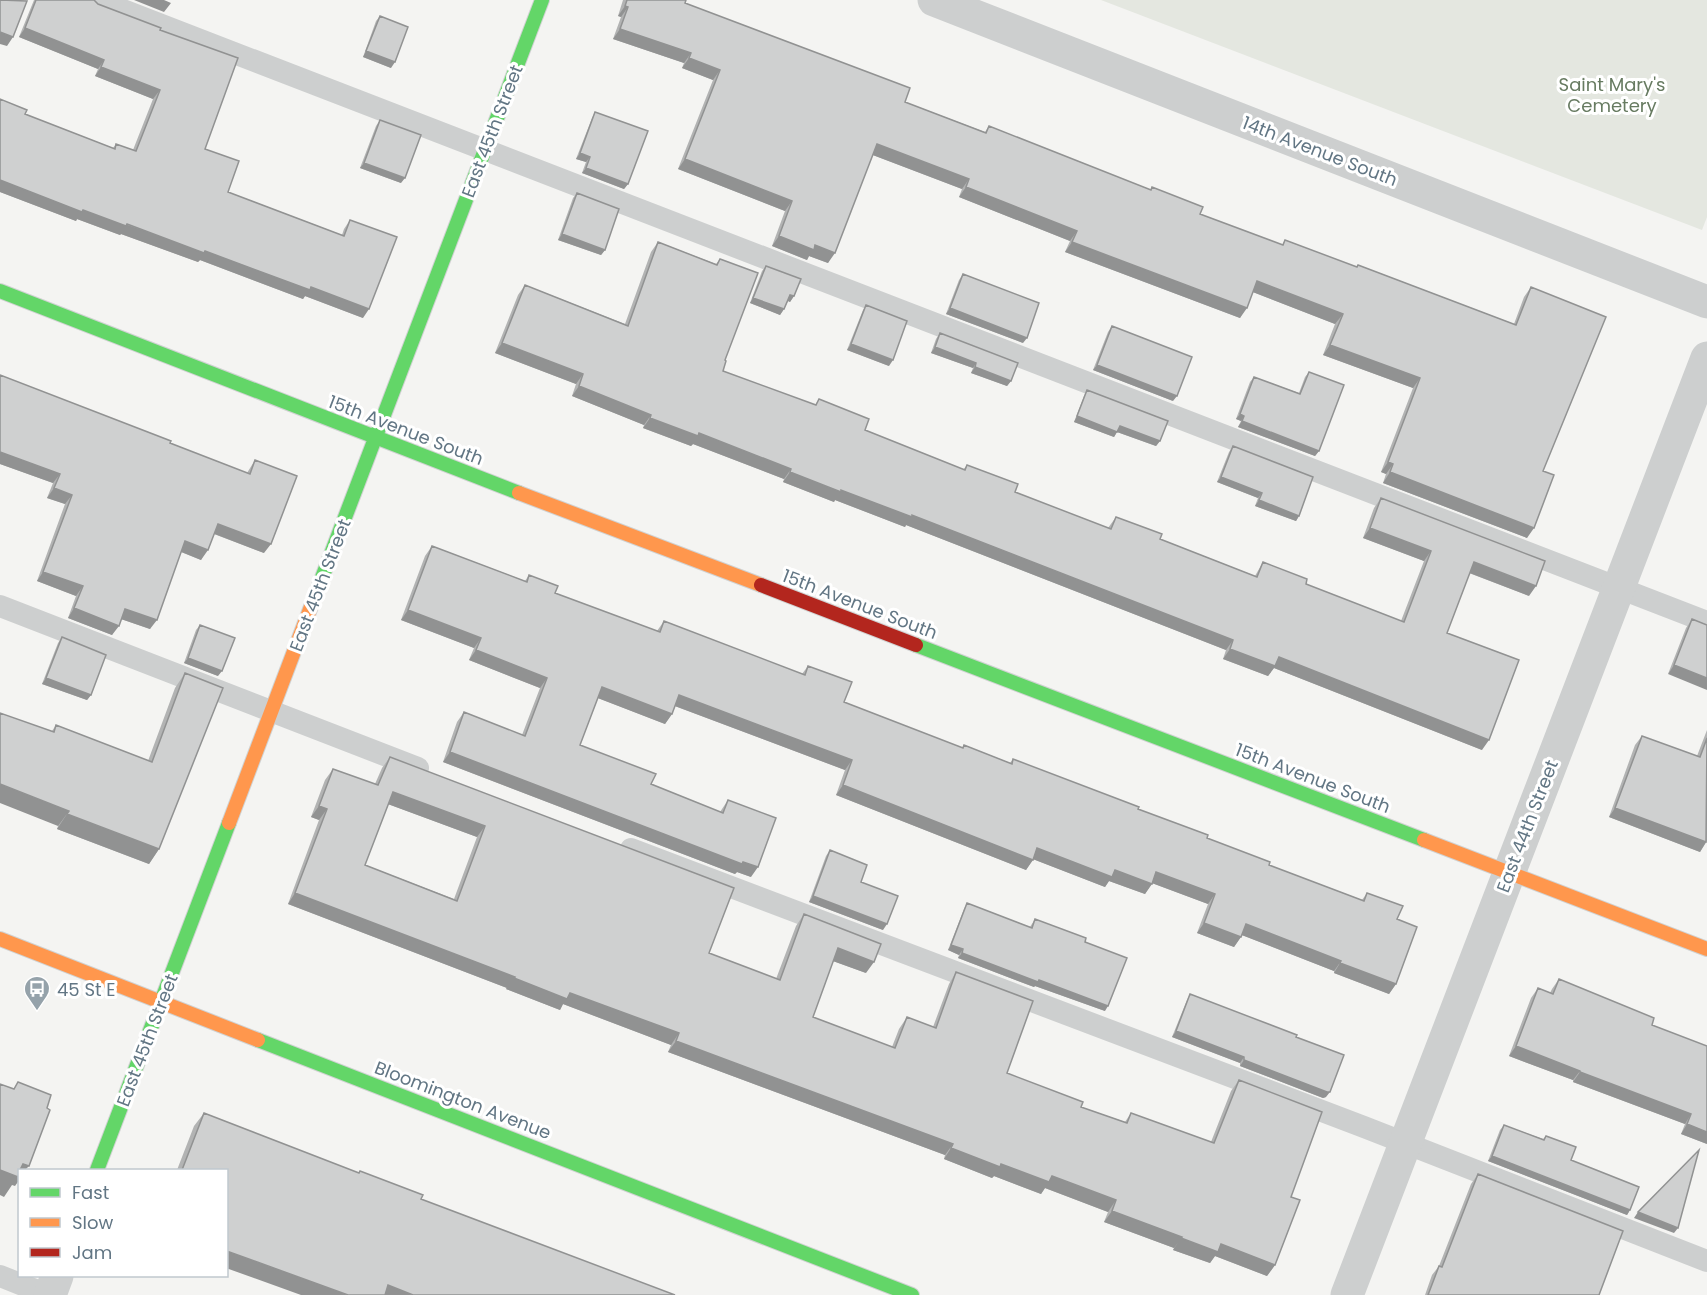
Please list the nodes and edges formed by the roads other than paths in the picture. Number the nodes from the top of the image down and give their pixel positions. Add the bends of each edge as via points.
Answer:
1 (97, 0) edge
2 (542, 0) edge
3 (934, 0) edge
4 (485, 150) junction
5 (0, 291) edge
6 (1707, 302) edge
7 (1707, 358) edge
8 (376, 437) junction
9 (1618, 588) junction
10 (0, 606) edge
11 (1707, 622) edge
12 (272, 712) junction
13 (441, 776) edge
14 (608, 840) edge
15 (1509, 872) junction
16 (0, 939) edge
17 (1707, 949) edge
18 (162, 1002) junction
19 (1406, 1143) junction
20 (97, 1169) edge
21 (1707, 1261) edge
22 (0, 1276) edge
23 (56, 1277) edge
24 (49, 1295) edge
25 (912, 1295) edge
26 (1347, 1295) edge

1 - 4 lane
2 - 4 street, East 45th Street
3 - 6 street, 14th Avenue South
4 - 8 street, East 45th Street
4 - 9 lane
5 - 8 street, 15th Avenue South
7 - 9 street, East 44th Street
8 - 12 street, East 45th Street
8 - 15 street, 15th Avenue South
9 - 11 lane
9 - 15 street, East 44th Street
10 - 12 lane
12 - 13 lane
12 - 18 street, East 45th Street
14 - 19 lane
15 - 17 street, 15th Avenue South
15 - 19 street, East 44th Street
16 - 18 street, Bloomington Avenue
18 - 20 street, East 45th Street
18 - 25 street, Bloomington Avenue
19 - 21 lane
19 - 26 street, East 44th Street
22 - 24 lane
23 - 24 street

